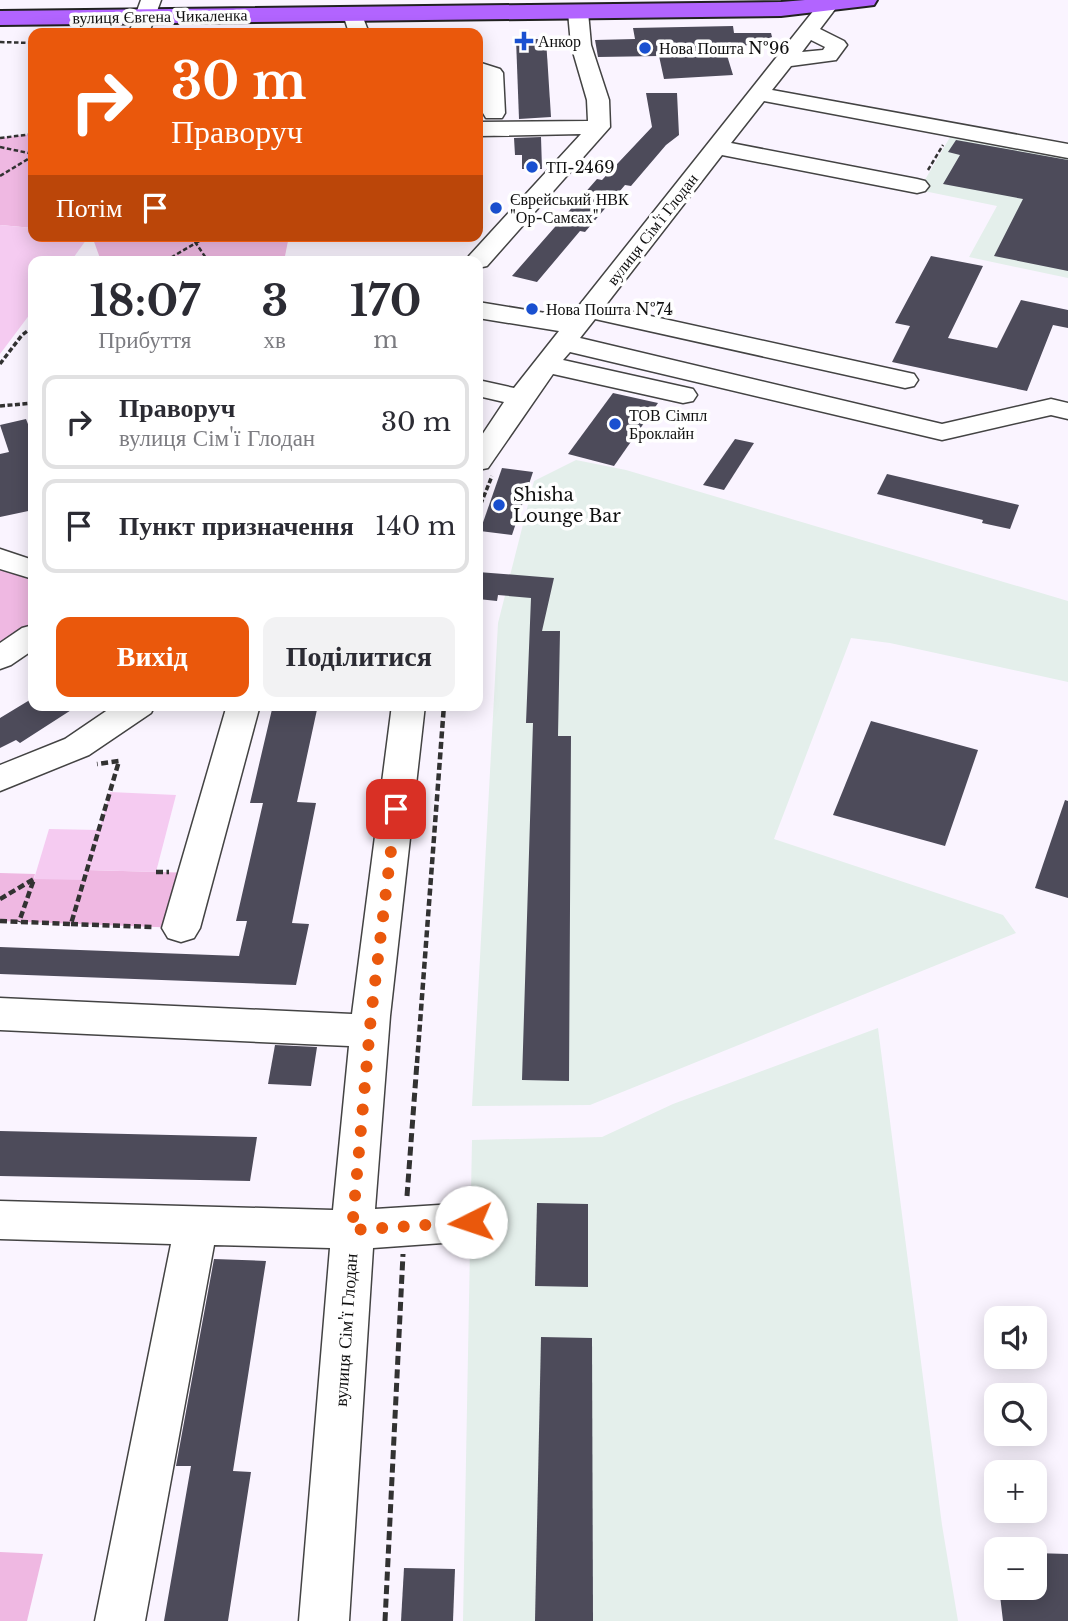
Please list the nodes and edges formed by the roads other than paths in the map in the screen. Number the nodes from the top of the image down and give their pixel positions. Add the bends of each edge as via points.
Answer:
1 (866, 0) edge
2 (830, 2) edge
3 (462, 7) edge
4 (578, 12) junction
5 (145, 17) edge
6 (0, 18) edge
7 (356, 24) edge
8 (808, 31) junction
9 (786, 60) junction
10 (483, 70) edge
11 (759, 94) junction
12 (494, 113) dead end
13 (599, 127) junction
14 (483, 129) edge
15 (717, 147) junction
16 (1068, 152) edge
17 (918, 186) dead end
18 (483, 256) edge
19 (483, 311) edge
20 (575, 326) junction
21 (546, 364) junction
22 (905, 380) dead end
23 (483, 389) edge
24 (520, 398) junction
25 (1068, 411) edge
26 (885, 442) dead end
27 (483, 454) edge
28 (0, 558) edge
29 (28, 568) edge
30 (28, 638) edge
31 (0, 658) edge
32 (130, 711) edge
33 (242, 711) edge
34 (408, 711) edge
35 (0, 779) edge
36 (181, 928) road end
37 (0, 1014) edge
38 (370, 1031) junction
39 (0, 1220) edge
40 (471, 1222) dead end
41 (196, 1224) junction
42 (352, 1230) junction
43 (120, 1621) edge
44 (324, 1621) edge

1 - 2 main road, вулиця Євгена Чикаленка
2 - 4 main road, вулиця Євгена Чикаленка via 781,9
2 - 8 street, вулиця Сім'ї Глодан
3 - 4 main road, вулиця Євгена Чикаленка
3 - 7 main road, вулиця Євгена Чикаленка
4 - 13 street via 581,45 598,100
5 - 6 main road, вулиця Євгена Чикаленка
5 - 7 main road, вулиця Євгена Чикаленка
8 - 9 street, вулиця Сім'ї Глодан
8 - 9 street via 836,45 830,56
9 - 11 street, вулиця Сім'ї Глодан
10 - 12 street via 493,73
11 - 15 street, вулиця Сім'ї Глодан
11 - 16 street
13 - 14 street
13 - 18 street
15 - 17 street
15 - 20 street, вулиця Сім'ї Глодан
19 - 20 street
20 - 21 street, вулиця Сім'ї Глодан
20 - 22 street
20 - 25 street via 942,432 1051,407
21 - 24 street, вулиця Сім'ї Глодан
21 - 26 street
23 - 24 street
24 - 27 street, вулиця Сім'ї Глодан
28 - 29 street
30 - 31 street
32 - 35 street via 77,747
33 - 36 street
34 - 38 street, вулиця Сім'ї Глодан
37 - 38 street
38 - 42 street, вулиця Сім'ї Глодан
39 - 41 street
40 - 42 street
41 - 42 street
41 - 43 street
42 - 44 street, вулиця Сім'ї Глодан

